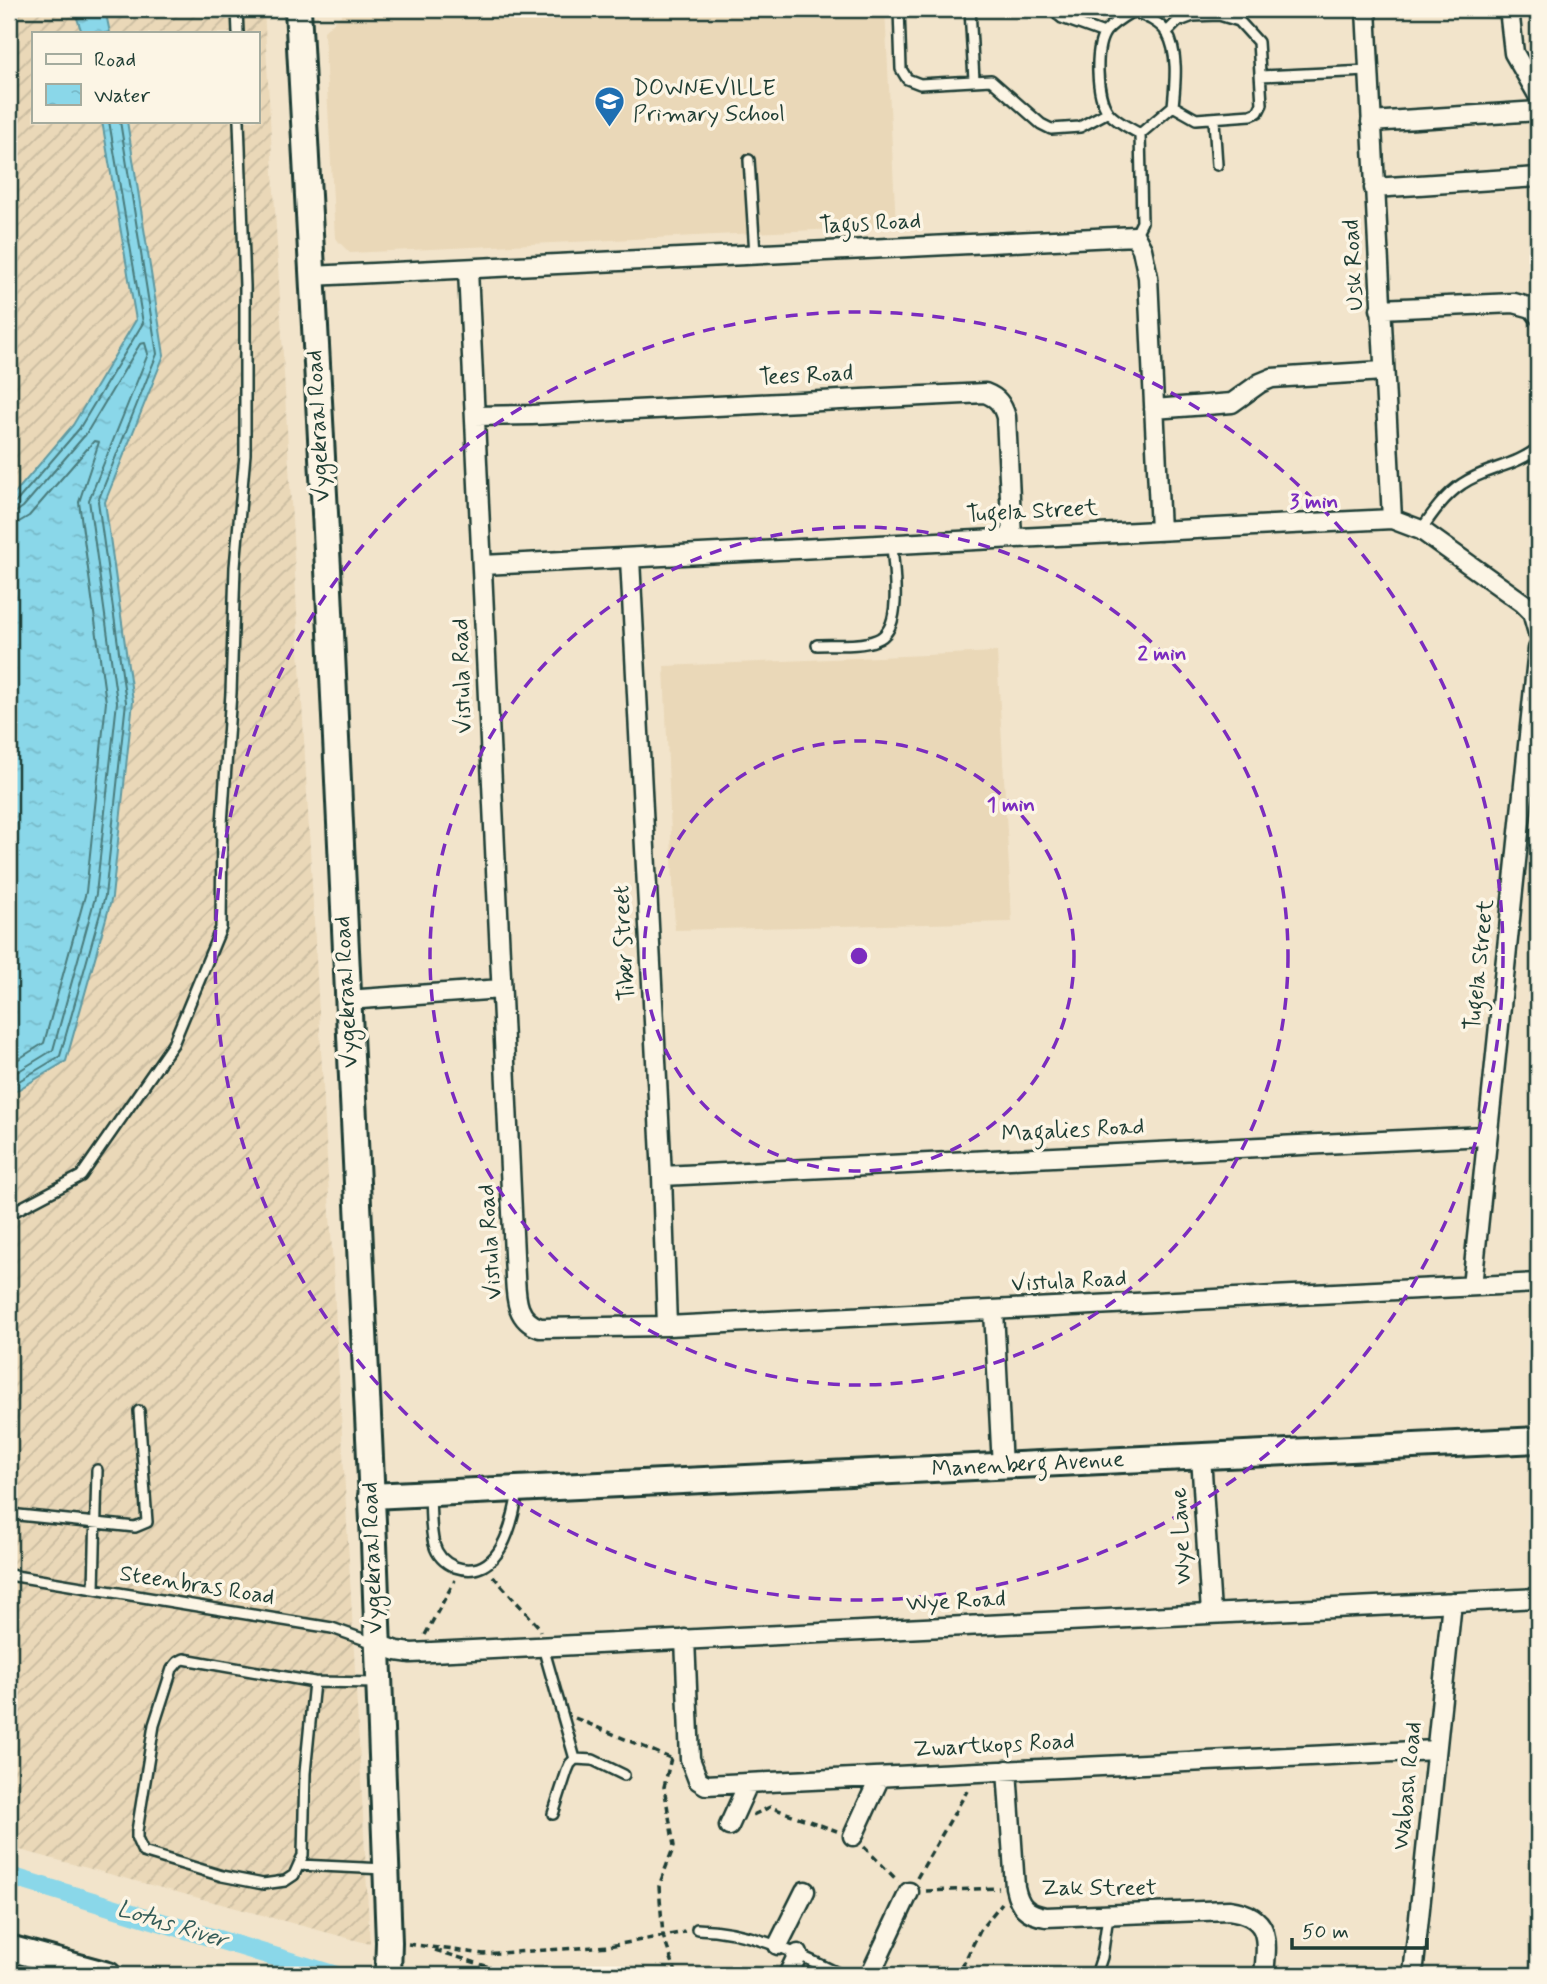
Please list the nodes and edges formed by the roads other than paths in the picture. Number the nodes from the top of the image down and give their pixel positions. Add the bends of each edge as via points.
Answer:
1 (237, 9) edge
2 (298, 9) edge
3 (899, 9) edge
4 (970, 9) edge
5 (1055, 9) edge
6 (1366, 9) edge
7 (1509, 9) edge
8 (1133, 10) edge
9 (1219, 12) edge
10 (238, 32) edge
11 (1104, 33) junction
12 (1166, 33) junction
13 (1538, 64) edge
14 (1520, 65) junction
15 (1368, 71) junction
16 (1261, 76) junction
17 (974, 80) junction
18 (1538, 95) edge
19 (1172, 106) junction
20 (1538, 111) edge
21 (1108, 112) junction
22 (1214, 120) junction
23 (239, 122) edge
24 (1371, 122) junction
25 (1140, 134) junction
26 (749, 160) dead end
27 (1217, 165) dead end
28 (1538, 177) edge
29 (1374, 188) junction
30 (1135, 236) junction
31 (755, 254) junction
32 (468, 270) junction
33 (311, 276) junction
34 (1380, 309) junction
35 (1538, 315) edge
36 (1383, 371) junction
37 (1154, 409) junction
38 (475, 416) junction
39 (1538, 448) edge
40 (1392, 519) junction
41 (1420, 530) junction
42 (1160, 531) junction
43 (1012, 538) junction
44 (892, 544) junction
45 (631, 559) junction
46 (483, 565) junction
47 (1535, 610) edge
48 (1538, 633) edge
49 (817, 645) dead end
50 (1538, 649) edge
51 (1531, 788) edge
52 (501, 989) junction
53 (347, 1000) junction
54 (1486, 1136) junction
55 (662, 1175) junction
56 (9, 1214) edge
57 (1538, 1283) edge
58 (1472, 1286) junction
59 (994, 1311) junction
60 (667, 1326) junction
61 (139, 1411) dead end
62 (1538, 1440) edge
63 (1201, 1456) junction
64 (1002, 1467) junction
65 (97, 1470) dead end
66 (518, 1490) junction
67 (430, 1493) junction
68 (371, 1496) junction
69 (9, 1514) edge
70 (97, 1524) junction
71 (9, 1575) edge
72 (94, 1589) junction
73 (1538, 1598) edge
74 (1452, 1602) junction
75 (1211, 1614) junction
76 (685, 1639) junction
77 (377, 1644) junction
78 (543, 1647) junction
79 (314, 1682) junction
80 (378, 1683) junction
81 (1436, 1750) junction
82 (575, 1759) junction
83 (1007, 1769) junction
84 (624, 1775) dead end
85 (880, 1777) junction
86 (748, 1784) junction
87 (553, 1814) dead end
88 (729, 1826) road end
89 (853, 1836) road end
90 (299, 1865) junction
91 (386, 1869) junction
92 (805, 1891) dead end
93 (909, 1892) road end
94 (1108, 1916) junction
95 (697, 1929) road end
96 (778, 1945) junction
97 (9, 1948) edge
98 (798, 1954) junction
99 (108, 1975) edge
100 (388, 1975) edge
101 (789, 1975) edge
102 (842, 1975) edge
103 (870, 1975) edge
104 (1096, 1975) edge
105 (1264, 1975) edge
106 (1413, 1975) edge

1 - 10 lane
2 - 33 street, Vygekraal Road
3 - 17 lane via 901,69 907,79 920,84
4 - 17 lane
5 - 11 lane via 1062,18
6 - 15 street, Usk Road
7 - 14 street
8 - 11 lane
8 - 12 lane
9 - 12 lane via 1184,18
9 - 16 lane via 1255,36
11 - 21 lane via 1099,87
12 - 19 lane via 1173,54
13 - 14 street
14 - 18 street
15 - 16 lane
15 - 24 street, Usk Road
16 - 22 lane via 1258,112
17 - 21 lane via 995,82 1051,129 1080,127
19 - 22 lane via 1196,120
19 - 25 lane
20 - 24 street
21 - 25 lane
22 - 27 lane
23 - 56 lane via 245,454 235,567 221,928 173,1044 81,1176
24 - 29 street, Usk Road
25 - 30 lane via 1142,222
26 - 31 lane
28 - 29 street
29 - 34 street, Usk Road
30 - 31 street, Tagus Road
30 - 37 street via 1148,277
31 - 32 street, Tagus Road
32 - 33 street, Tagus Road
32 - 38 street, Vistula Road
33 - 53 street, Vygekraal Road
34 - 35 street via 1514,303 1532,308
34 - 36 street, Usk Road
36 - 37 street via 1272,378 1232,404
36 - 40 street, Usk Road
37 - 42 street
38 - 43 street, Tees Road via 985,393 996,397 1006,418
38 - 46 street, Vistula Road
39 - 41 lane via 1521,460 1461,484
40 - 41 street, Tugela Street
40 - 42 street, Tugela Street
41 - 47 street, Tugela Street
42 - 43 street, Tugela Street
43 - 44 street, Tugela Street
44 - 45 street, Tugela Street
44 - 49 lane via 895,610 890,630 867,643
45 - 46 street, Tugela Street
45 - 55 street, Tiber Street
46 - 52 street, Vistula Road
47 - 48 street, Tugela Street
50 - 51 street, Tugela Street
51 - 54 street, Tugela Street
52 - 53 street
52 - 60 street, Vistula Road via 516,1302 522,1317 540,1328
53 - 68 street, Vygekraal Road
54 - 55 street, Magalies Road
54 - 58 street, Tugela Street
55 - 60 street, Tiber Street
57 - 58 street, Vistula Road
58 - 59 street, Vistula Road
59 - 60 street, Vistula Road
59 - 64 street
61 - 70 lane via 147,1522 135,1527
62 - 63 street, Manenberg Avenue
63 - 64 street, Manenberg Avenue
63 - 75 street, Wye Lane
64 - 66 street, Manenberg Avenue
65 - 70 lane
66 - 67 street, Manenberg Avenue
66 - 67 lane via 512,1524 501,1549 485,1566 472,1569 447,1564 434,1546
67 - 68 street, Manenberg Avenue
68 - 77 street, Vygekraal Road
69 - 70 lane
70 - 72 lane
71 - 72 lane, Steenbras Road
72 - 77 lane, Steenbras Road via 332,1628
73 - 74 street, Wye Road
74 - 75 street, Wye Road
74 - 81 street, Wabash Road
75 - 76 street, Wye Road
76 - 78 street, Wye Road
76 - 86 street, Zwartkops Road via 690,1759 698,1780 709,1785
77 - 78 street, Wye Road via 411,1653
77 - 80 street, Vygekraal Road
78 - 82 lane
79 - 80 lane
79 - 90 lane
79 - 90 lane via 184,1659 178,1662 154,1725 137,1831 143,1852 222,1875 272,1884 294,1875
80 - 91 street, Vygekraal Road
81 - 83 street, Zwartkops Road
81 - 106 street, Wabash Road
82 - 84 lane via 593,1760
82 - 87 lane
83 - 85 street, Zwartkops Road
83 - 94 street, Zak Street via 1018,1901 1034,1915
85 - 86 street, Zwartkops Road
85 - 89 street
86 - 88 street
90 - 91 lane
91 - 100 street, Vygekraal Road
92 - 96 street
93 - 103 street
94 - 104 lane
94 - 105 street, Zak Street via 1229,1910 1252,1916 1265,1934
95 - 96 lane
96 - 98 lane
97 - 99 street
98 - 101 street
98 - 102 lane

